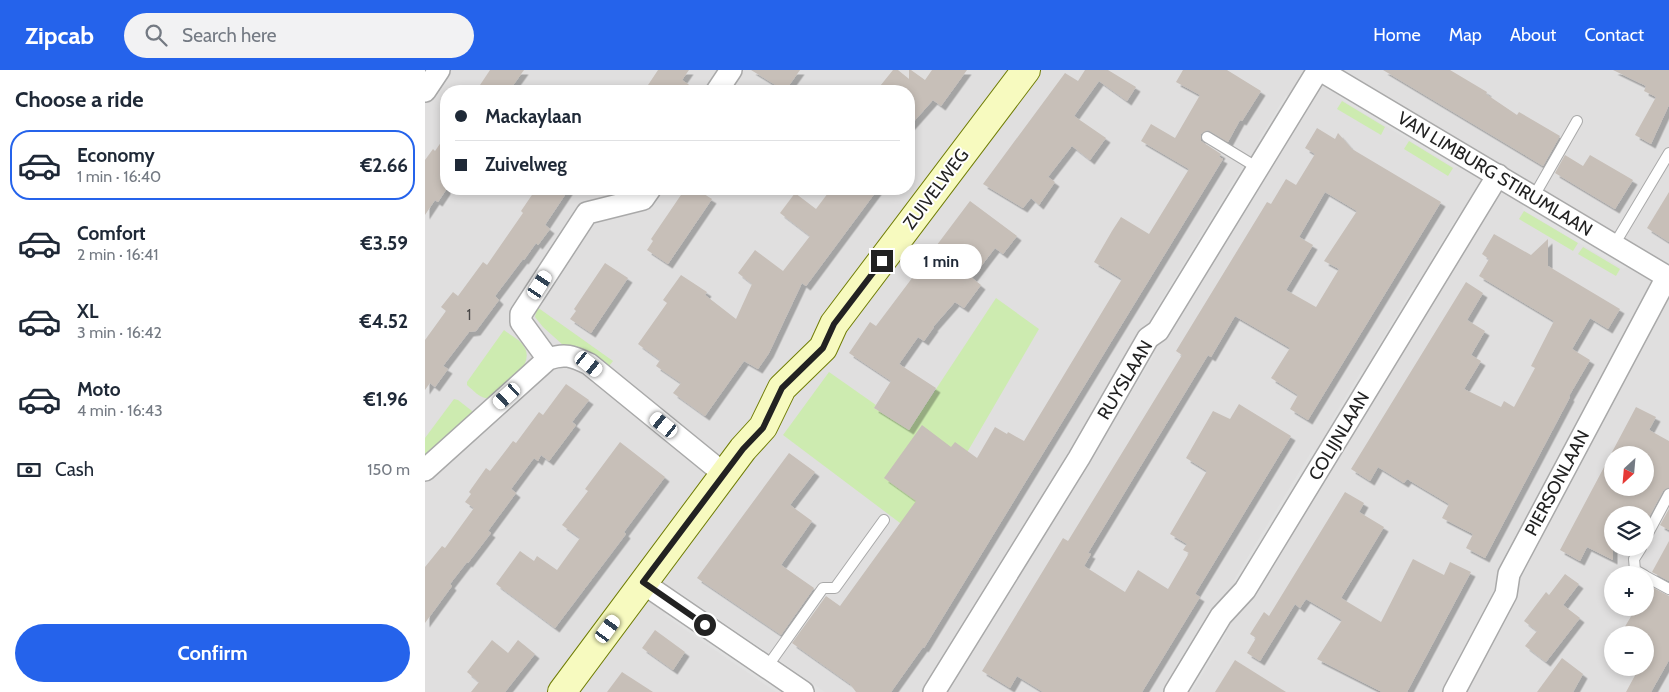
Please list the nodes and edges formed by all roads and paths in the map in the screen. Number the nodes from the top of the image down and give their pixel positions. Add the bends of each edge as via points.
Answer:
1 (439, 70) edge
2 (731, 70) edge
3 (1319, 70) edge
4 (1021, 72) edge
5 (721, 85) edge
6 (425, 90) edge
7 (1577, 121) dead end
8 (1207, 137) dead end
9 (1669, 153) edge
10 (1258, 168) junction
11 (1498, 175) junction
12 (646, 195) edge
13 (1533, 196) junction
14 (1614, 245) junction
15 (1668, 278) edge
16 (547, 359) junction
17 (425, 470) edge
18 (724, 474) junction
19 (1669, 494) edge
20 (884, 520) dead end
21 (1654, 522) edge
22 (1654, 580) edge
23 (643, 582) junction
24 (1669, 588) edge
25 (767, 667) junction
26 (562, 692) edge
27 (803, 692) edge
28 (933, 692) edge
29 (1175, 692) edge
30 (1454, 692) edge

1 - 6 street
2 - 5 street
3 - 10 street, RUYSLAAN
3 - 11 street, VAN LIMBURG STIRUMLAAN
4 - 18 street, ZUIVELWEG via 834,324 823,348 782,388 763,428
7 - 13 lane
8 - 10 lane
9 - 14 lane
10 - 28 street, RUYSLAAN via 1158,331 1148,338 1079,458
11 - 13 street, VAN LIMBURG STIRUMLAAN
11 - 29 street, COLIJNLAAN via 1245,590 1221,616
12 - 16 street via 643,199 587,213 521,314 521,322
13 - 14 street, VAN LIMBURG STIRUMLAAN
14 - 15 street, VAN LIMBURG STIRUMLAAN
15 - 30 street, PIERSONLAAN via 1509,574 1506,594
16 - 17 street
16 - 18 street via 560,355 589,364
18 - 23 street, ZUIVELWEG
19 - 21 lane
20 - 25 lane via 835,588 823,588
22 - 24 lane
23 - 25 street
23 - 26 street, ZUIVELWEG
25 - 27 street

